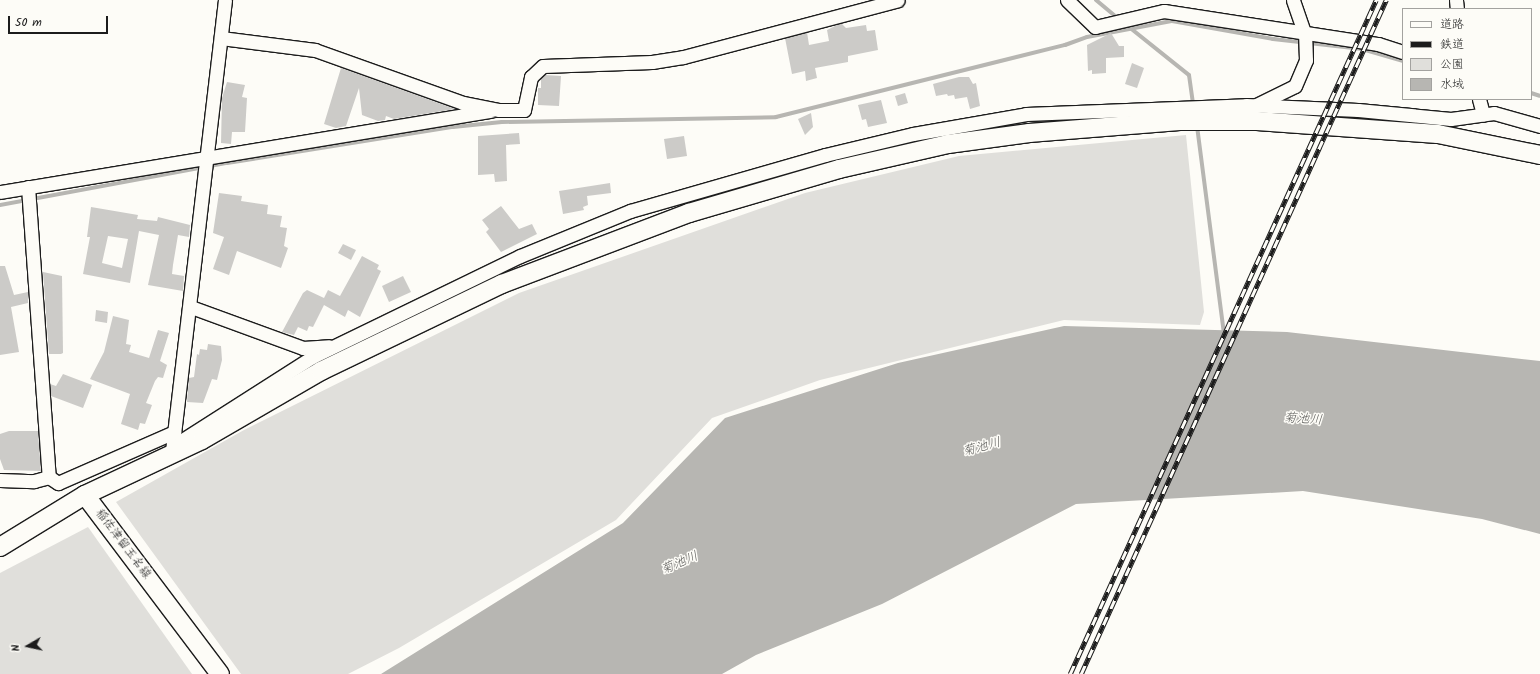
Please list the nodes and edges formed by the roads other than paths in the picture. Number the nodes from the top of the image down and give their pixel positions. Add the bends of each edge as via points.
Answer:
1 (225, 0) edge
2 (898, 0) edge
3 (1067, 0) edge
4 (1293, 0) edge
5 (1305, 35) junction
6 (221, 38) junction
7 (1402, 52) edge
8 (1479, 100) edge
9 (1254, 105) junction
10 (499, 110) junction
11 (1483, 114) junction
12 (1540, 126) edge
13 (1540, 155) edge
14 (208, 158) junction
15 (28, 189) junction
16 (0, 192) edge
17 (191, 307) junction
18 (337, 345) junction
19 (174, 432) junction
20 (173, 450) junction
21 (49, 477) junction
22 (0, 480) edge
23 (85, 495) junction
24 (0, 547) edge
25 (220, 674) edge

1 - 6 street
2 - 10 street via 683,57 652,62 543,66 531,77 524,110
3 - 5 street via 1095,27 1164,11
4 - 5 street
5 - 7 street via 1378,44
5 - 9 street via 1306,60 1295,86
6 - 10 street via 315,50 463,103
6 - 14 street
8 - 11 street
9 - 11 street via 1358,110 1451,119
9 - 18 street via 1138,107 1026,114 913,134 825,155 630,211 520,256
10 - 14 street
11 - 12 street via 1494,113
13 - 20 street via 1438,134 1257,121 1107,125 948,144 839,169 689,213 502,284 360,351 202,440
14 - 15 street
14 - 17 street
15 - 16 street
15 - 21 street
17 - 18 street via 303,348
17 - 19 street
18 - 20 street via 272,381
19 - 20 street
19 - 21 street via 58,482
20 - 23 street
21 - 22 street via 34,481
23 - 24 street
23 - 25 street, 稲佐津留玉名線

